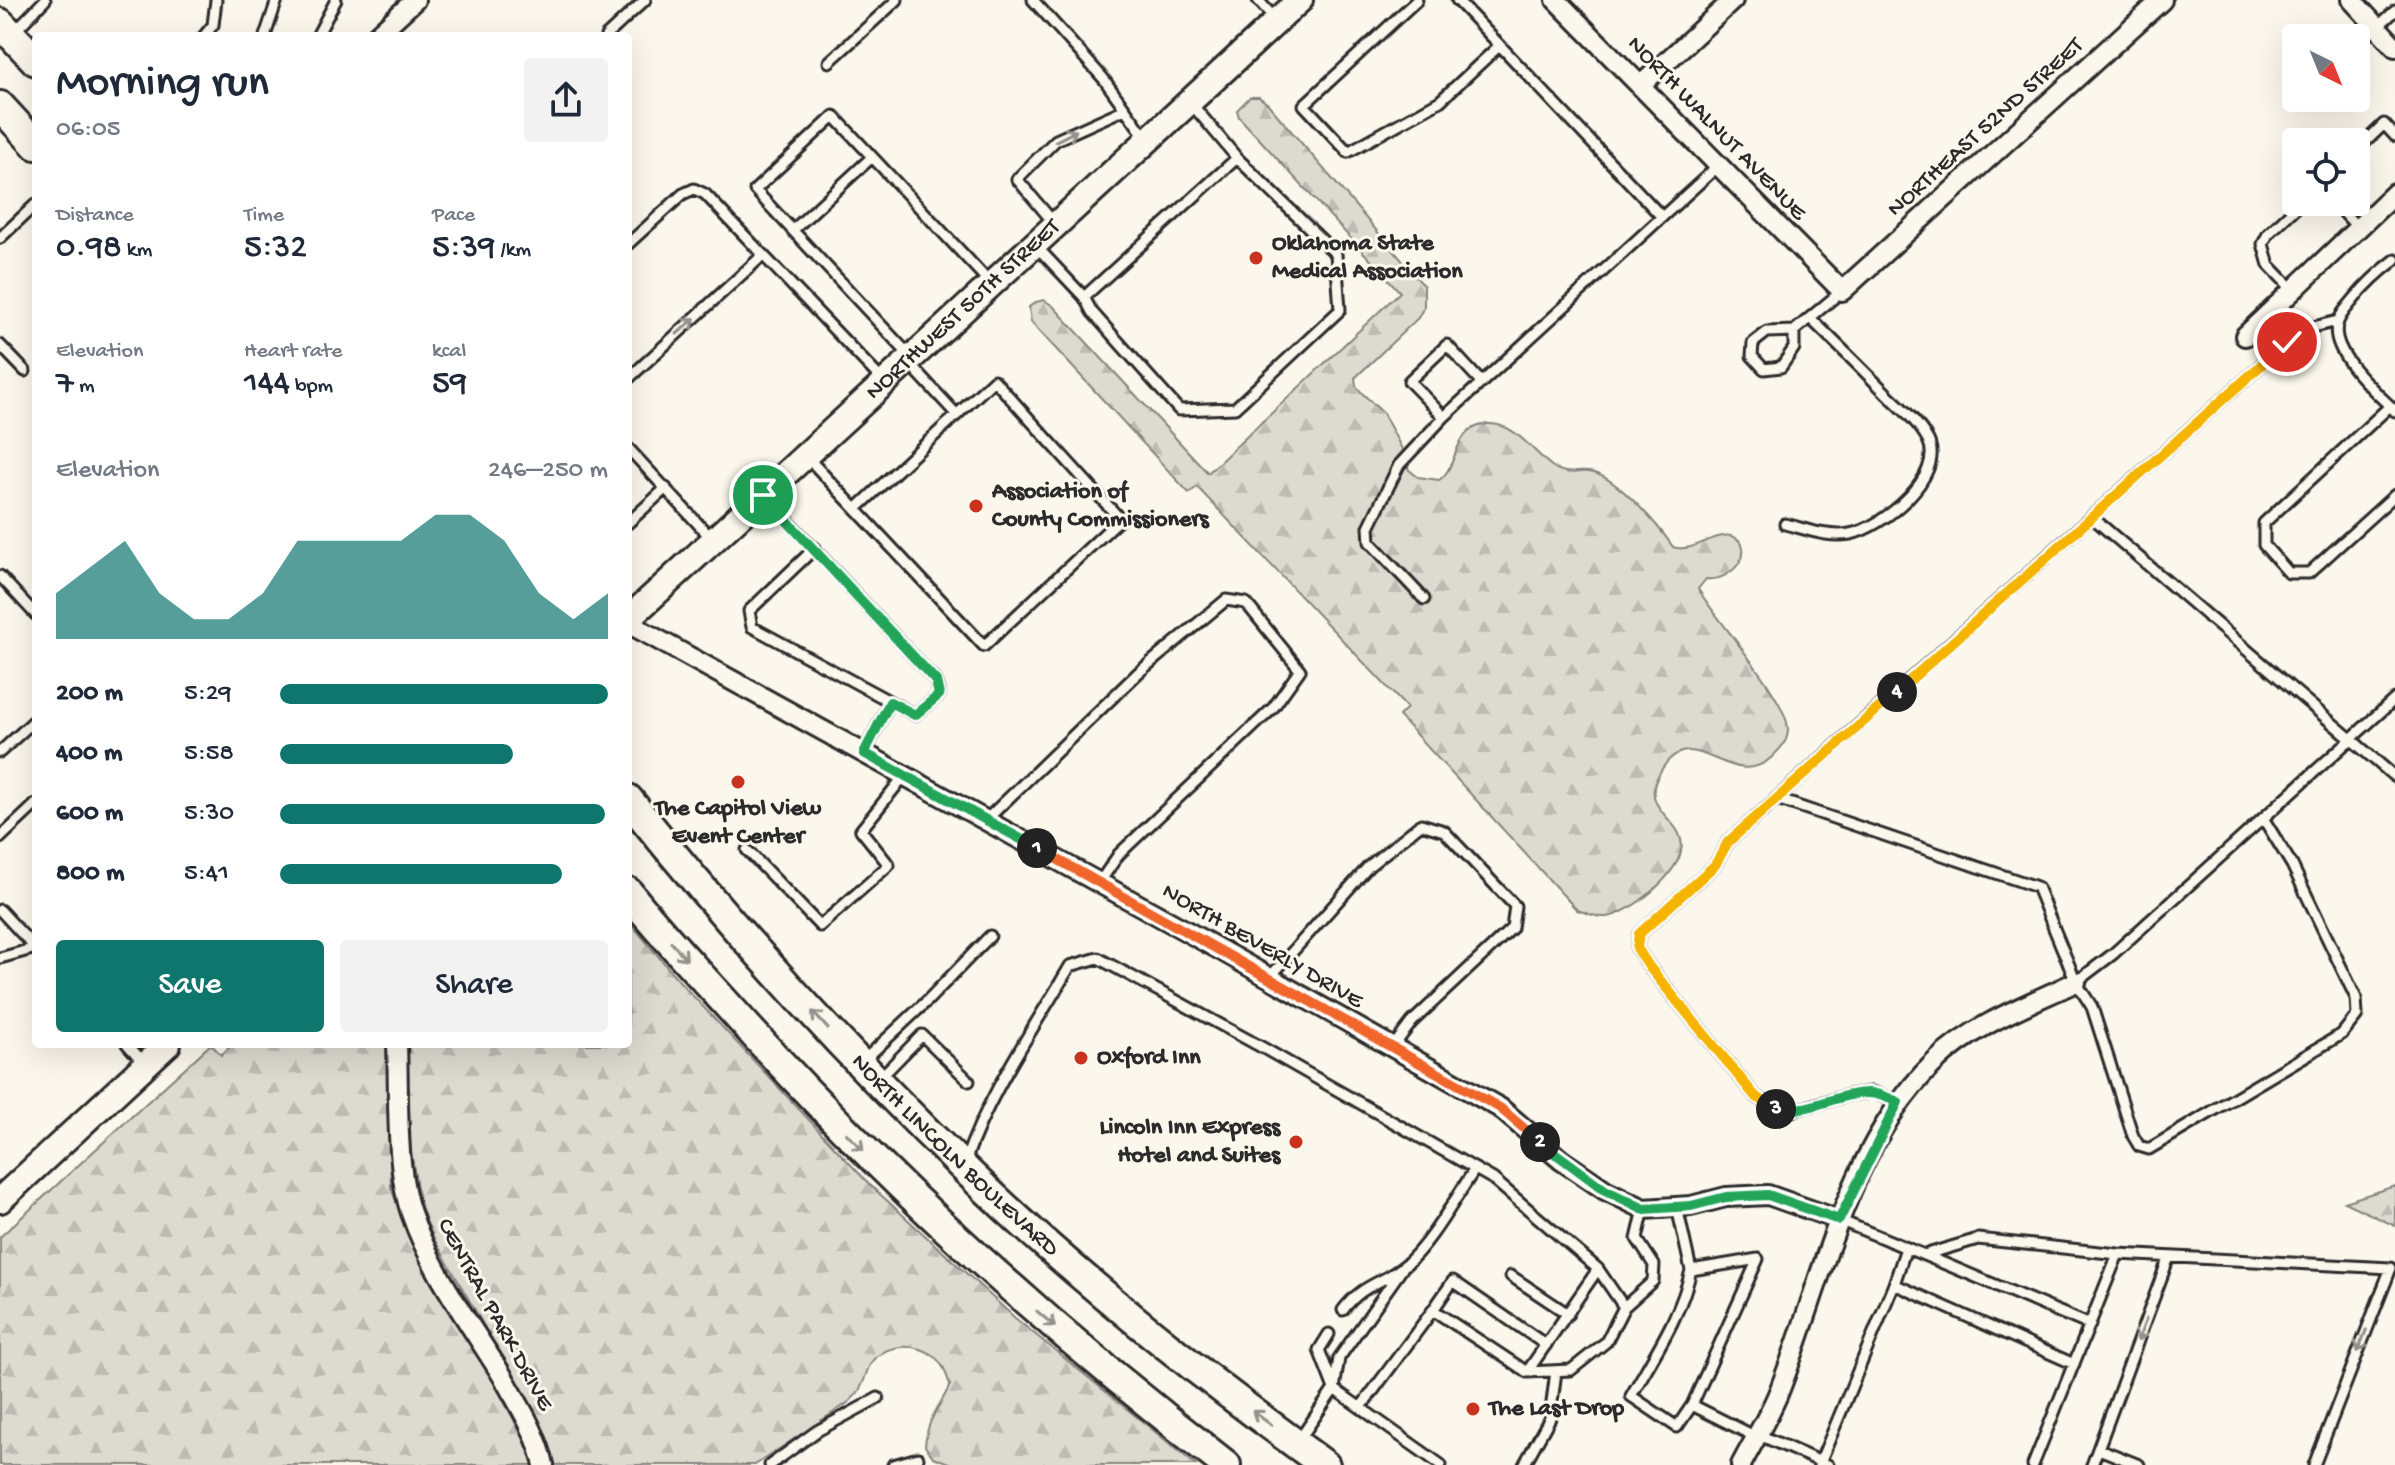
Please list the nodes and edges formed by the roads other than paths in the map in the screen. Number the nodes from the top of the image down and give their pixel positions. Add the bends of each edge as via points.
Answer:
1 (45, 0) edge
2 (216, 0) edge
3 (277, 0) edge
4 (336, 0) edge
5 (415, 0) edge
6 (645, 0) edge
7 (897, 0) edge
8 (1033, 0) edge
9 (1258, 0) edge
10 (1300, 0) edge
11 (1417, 0) edge
12 (1457, 0) edge
13 (1556, 0) edge
14 (1733, 0) edge
15 (2162, 0) edge
16 (2352, 0) edge
17 (2395, 11) edge
18 (1277, 21) junction
19 (2377, 27) junction
20 (6, 29) edge
21 (207, 32) edge
22 (266, 32) edge
23 (319, 32) edge
24 (380, 32) edge
25 (610, 32) edge
26 (1500, 45) junction
27 (2395, 47) edge
28 (32, 57) edge
29 (829, 62) dead end
30 (1640, 86) junction
31 (1190, 102) junction
32 (0, 106) edge
33 (1125, 109) junction
34 (2395, 136) edge
35 (2370, 138) edge
36 (1148, 140) junction
37 (32, 141) edge
38 (872, 157) junction
39 (1237, 158) junction
40 (1718, 166) junction
41 (2395, 193) edge
42 (32, 208) edge
43 (2287, 216) edge
44 (2347, 216) edge
45 (1662, 217) junction
46 (1056, 226) junction
47 (2358, 228) junction
48 (793, 230) junction
49 (0, 238) edge
50 (632, 240) edge
51 (1035, 245) junction
52 (762, 256) junction
53 (2395, 260) edge
54 (992, 285) junction
55 (2293, 290) junction
56 (1842, 291) junction
57 (1084, 297) junction
58 (1810, 318) junction
59 (2338, 321) junction
60 (1794, 331) junction
61 (2245, 336) dead end
62 (0, 345) edge
63 (910, 361) junction
64 (25, 371) dead end
65 (632, 375) edge
66 (1482, 383) junction
67 (885, 384) junction
68 (2392, 409) edge
69 (957, 415) junction
70 (1444, 417) junction
71 (632, 452) edge
72 (806, 456) junction
73 (666, 488) junction
74 (763, 495) junction
75 (2395, 495) edge
76 (856, 509) junction
77 (2093, 518) junction
78 (632, 519) edge
79 (1785, 524) dead end
80 (713, 540) junction
81 (815, 548) junction
82 (0, 576) edge
83 (1424, 599) dead end
84 (32, 611) edge
85 (632, 617) edge
86 (632, 623) edge
87 (2395, 699) edge
88 (890, 702) junction
89 (32, 723) edge
90 (2350, 739) junction
91 (0, 752) edge
92 (864, 753) junction
93 (905, 775) junction
94 (2395, 777) edge
95 (1777, 799) junction
96 (632, 804) edge
97 (32, 808) edge
98 (2263, 818) junction
99 (986, 820) junction
100 (0, 838) edge
101 (747, 850) dead end
102 (1099, 883) junction
103 (632, 897) edge
104 (0, 910) edge
105 (990, 936) dead end
106 (32, 944) edge
107 (32, 949) edge
108 (0, 958) edge
109 (1268, 979) junction
110 (2076, 982) junction
111 (131, 1048) edge
112 (164, 1048) edge
113 (397, 1048) edge
114 (1392, 1048) junction
115 (146, 1065) junction
116 (868, 1073) junction
117 (969, 1081) dead end
118 (1898, 1102) junction
119 (963, 1168) junction
120 (1475, 1169) junction
121 (2, 1193) edge
122 (1677, 1207) junction
123 (1644, 1209) junction
124 (1839, 1220) junction
125 (1906, 1248) junction
126 (2118, 1254) junction
127 (1924, 1255) junction
128 (2169, 1257) junction
129 (1404, 1266) junction
130 (1598, 1269) junction
131 (1691, 1270) junction
132 (1511, 1276) dead end
133 (1894, 1284) junction
134 (1624, 1307) junction
135 (1343, 1310) dead end
136 (1433, 1310) junction
137 (1568, 1314) junction
138 (2090, 1325) junction
139 (1329, 1334) dead end
140 (1546, 1345) junction
141 (2074, 1364) junction
142 (1556, 1371) junction
143 (1527, 1372) junction
144 (1334, 1389) junction
145 (878, 1398) dead end
146 (1692, 1405) junction
147 (1361, 1407) junction
148 (1756, 1435) junction
149 (1296, 1444) junction
150 (2099, 1449) junction
151 (918, 1458) dead end
152 (1823, 1464) edge
153 (544, 1465) edge
154 (770, 1465) edge
155 (893, 1465) edge
156 (1226, 1465) edge
157 (1325, 1465) edge
158 (1441, 1465) edge
159 (1524, 1465) edge
160 (1741, 1465) edge
161 (2033, 1465) edge
162 (2092, 1465) edge
163 (2139, 1465) edge
164 (2314, 1465) edge

1 - 20 lane
2 - 21 lane
3 - 22 lane
4 - 23 lane
5 - 24 street
6 - 25 lane
7 - 29 lane
8 - 33 lane
9 - 18 lane
10 - 18 main road, NORTHWEST 50TH STREET
11 - 26 lane via 1304,105 1348,152 1440,101
12 - 26 lane
13 - 30 street, NORTH WALNUT AVENUE
14 - 30 street
15 - 56 street, NORTHEAST 52ND STREET
16 - 19 street
17 - 19 lane
18 - 31 main road, NORTHWEST 50TH STREET
19 - 27 street
20 - 28 main road
26 - 45 lane
30 - 40 street, NORTH WALNUT AVENUE
31 - 36 main road, NORTHWEST 50TH STREET
31 - 39 lane
32 - 37 main road
33 - 36 lane
46 -> 33 lane via 1017,179 1056,140
34 - 35 lane via 2384,124
36 - 46 main road, NORTHWEST 50TH STREET
38 - 48 lane
38 - 48 lane via 834,116 755,190
38 - 54 lane
39 - 57 lane
39 - 57 lane via 1336,254 1340,310 1235,408 1179,410
40 - 45 lane
40 - 56 street, NORTH WALNUT AVENUE
41 - 47 street
42 - 49 lane
43 - 55 lane via 2263,244 2269,265
44 - 47 lane
45 - 66 lane
46 - 51 main road, NORTHWEST 50TH STREET
47 - 55 street
48 - 63 lane
50 - 52 lane via 694,189 705,194
51 - 54 main road, NORTHWEST 50TH STREET
51 - 57 lane
65 -> 52 lane
52 - 67 lane
53 - 59 lane via 2373,276
54 - 63 main road, NORTHWEST 50TH STREET
55 - 61 street
56 - 58 lane
58 - 60 lane
58 - 79 lane via 1913,419 1930,442 1932,462 1901,506 1875,525 1827,535
59 - 68 lane via 2341,350
59 - 77 lane via 2305,329 2287,342
60 - 60 lane via 1794,348 1781,367 1764,369 1752,356 1753,343 1767,332
62 - 64 lane
63 - 67 main road, NORTHWEST 50TH STREET
63 - 69 lane
66 - 70 lane
66 - 70 lane via 1447,345 1409,381
67 - 72 main road, NORTHWEST 50TH STREET
68 - 75 lane via 2264,523 2264,545 2289,573 2309,573
69 - 76 lane
69 - 76 lane via 994,380 1120,519 984,646
70 - 83 lane via 1399,465 1369,527 1370,542
71 - 73 lane
72 - 74 main road, NORTHWEST 50TH STREET
72 - 76 lane
73 - 78 lane
73 - 80 lane
74 - 80 main road, NORTHWEST 50TH STREET
74 - 81 lane
77 - 90 lane
77 - 95 lane
80 - 85 main road, NORTHWEST 50TH STREET
81 - 88 lane via 936,681 939,695 915,715
81 - 88 lane via 749,611 752,627
82 - 84 lane
86 - 92 street, NORTH BEVERLY DRIVE
87 - 90 lane
88 - 92 lane
89 - 91 lane
90 - 94 lane
90 - 98 lane
92 - 93 street, NORTH BEVERLY DRIVE
93 - 99 street, NORTH BEVERLY DRIVE
93 - 101 lane via 861,830 889,865 820,926
95 - 110 lane via 2037,887
95 - 118 lane via 1639,934 1637,948 1755,1096 1776,1109 1792,1111 1872,1092
116 -> 96 main road, NORTH LINCOLN BOULEVARD
97 - 100 lane
98 - 110 lane
98 - 110 lane via 2292,865 2356,998 2357,1015 2342,1034 2149,1149 2133,1136 2092,1007
99 - 102 street, NORTH BEVERLY DRIVE
99 - 102 lane via 1138,673 1226,600 1246,603 1300,670 1273,708 1119,854
102 - 109 street, NORTH BEVERLY DRIVE
103 -> 156 main road via 766,1049 888,1175 1082,1350
104 - 106 lane
105 - 116 lane
107 - 108 lane
109 - 114 street, NORTH BEVERLY DRIVE
109 - 114 lane via 1369,866 1421,824 1444,831 1515,906 1512,928 1412,1022
110 - 118 street via 1981,1027 1936,1062
111 - 115 lane
112 - 115 main road
113 - 153 street, CENTRAL PARK DRIVE via 402,1176 411,1214 430,1257 521,1408
114 - 123 street, NORTH BEVERLY DRIVE via 1500,1108 1572,1167
115 - 121 main road
116 - 117 lane via 922,1035
116 - 119 main road, NORTH LINCOLN BOULEVARD
118 - 124 street
119 - 120 lane via 997,1091 1070,966 1098,958
149 -> 119 main road, NORTH LINCOLN BOULEVARD via 1101,1291
120 - 129 lane
120 - 130 lane
122 - 123 street, NORTH BEVERLY DRIVE
122 - 124 street, NORTH BEVERLY DRIVE via 1768,1195
122 - 131 lane
123 - 134 lane via 1637,1239 1654,1265 1653,1281
124 - 125 lane
124 - 148 street via 1779,1392
125 - 127 lane
125 - 133 lane
126 - 127 lane via 1978,1239
126 - 128 lane
126 - 138 lane
127 - 138 lane
128 -> 150 lane
128 -> 164 lane via 2391,1268
129 - 135 lane via 1356,1294
129 - 144 lane via 1339,1358
130 - 134 lane
130 - 137 lane
131 - 146 lane via 1670,1328 1631,1396 1677,1427
131 - 146 lane via 1758,1259
132 - 137 lane
133 - 141 lane
133 - 152 lane
134 - 142 lane via 1606,1342 1571,1370
136 - 140 lane via 1453,1281
136 - 143 lane
136 - 147 lane
137 - 140 lane
138 - 141 lane
139 - 144 lane via 1319,1350
140 - 143 lane
141 - 161 lane
142 - 143 lane
142 - 159 lane via 1550,1418
144 - 147 lane
144 - 149 lane
145 - 154 lane via 817,1431
146 - 148 lane
147 - 158 lane
148 - 152 lane
148 - 160 street
149 - 157 main road, NORTH LINCOLN BOULEVARD
150 - 162 lane
150 - 163 lane
151 - 155 lane

